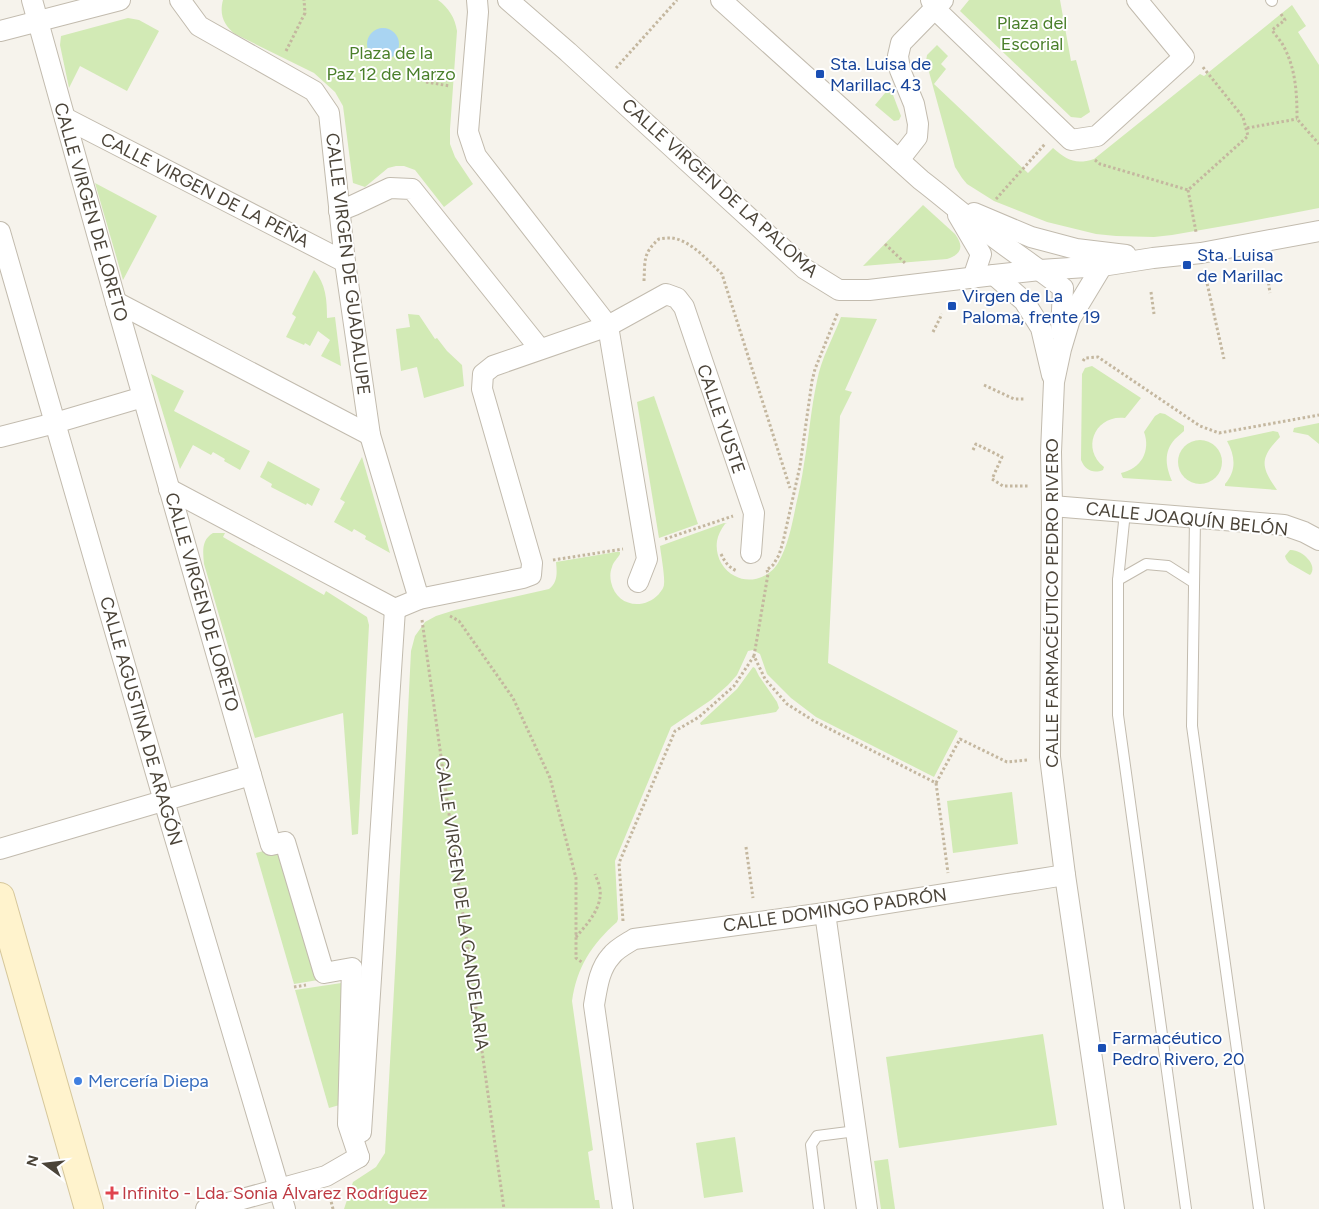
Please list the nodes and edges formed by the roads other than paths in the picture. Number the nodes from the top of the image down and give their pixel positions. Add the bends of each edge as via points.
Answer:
1 (32, 0) edge
2 (120, 0) edge
3 (180, 0) edge
4 (477, 0) edge
5 (508, 0) edge
6 (721, 0) edge
7 (1137, 0) edge
8 (936, 3) edge
9 (38, 21) junction
10 (0, 31) edge
11 (65, 118) junction
12 (899, 160) junction
13 (951, 203) junction
14 (339, 211) junction
15 (1319, 231) edge
16 (0, 232) edge
17 (1153, 258) junction
18 (345, 262) junction
19 (1102, 266) junction
20 (1040, 270) junction
21 (994, 275) junction
22 (973, 278) junction
23 (116, 302) junction
24 (608, 326) junction
25 (540, 349) junction
26 (1061, 349) junction
27 (1054, 382) junction
28 (144, 397) junction
29 (55, 423) junction
30 (370, 435) junction
31 (0, 437) edge
32 (169, 489) junction
33 (1052, 506) junction
34 (1124, 512) junction
35 (1195, 518) junction
36 (1319, 540) edge
37 (751, 553) dead end
38 (1118, 580) junction
39 (638, 582) dead end
40 (1194, 582) junction
41 (419, 599) junction
42 (394, 609) junction
43 (251, 775) junction
44 (164, 801) junction
45 (0, 849) edge
46 (1065, 875) junction
47 (0, 896) edge
48 (825, 913) junction
49 (856, 1130) junction
50 (359, 1157) junction
51 (280, 1188) junction
52 (89, 1209) edge
53 (206, 1209) edge
54 (285, 1209) edge
55 (623, 1209) edge
56 (819, 1209) edge
57 (867, 1209) edge
58 (1114, 1209) edge
59 (1186, 1209) edge
60 (1259, 1209) edge

1 - 9 street, CALLE VIRGEN DE LORETO
2 - 9 street
3 - 14 street, CALLE VIRGEN DE GUADALUPE via 198,26 314,91 329,113
4 - 24 street via 468,132 476,156
5 - 22 street, CALLE VIRGEN DE LA PALOMA via 806,269 839,290 870,290
6 - 12 street
7 - 8 street via 1184,57 1097,136 1066,134
8 - 12 street via 901,43 898,56 900,70 914,104 918,124 917,137
9 - 10 street
9 - 11 street, CALLE VIRGEN DE LORETO
11 - 18 street, CALLE VIRGEN DE LA PEÑA
11 - 23 street, CALLE VIRGEN DE LORETO
12 - 13 street
13 - 17 street via 1031,237 1076,249
13 - 20 street
13 - 22 street via 981,254
14 - 18 street, CALLE VIRGEN DE GUADALUPE
14 - 25 street via 390,188 412,189
15 - 17 street via 1201,253
16 - 29 street, CALLE AGUSTINA DE ARAGÓN
17 - 19 street, CALLE VIRGEN DE LA PALOMA
18 - 30 street, CALLE VIRGEN DE GUADALUPE
19 - 20 street, CALLE VIRGEN DE LA PALOMA
19 - 26 street, CALLE FARMACÉUTICO PEDRO RIVERO via 1070,319
20 - 21 street, CALLE VIRGEN DE LA PALOMA
20 - 26 street, CALLE FARMACÉUTICO PEDRO RIVERO via 1063,288
21 - 22 street, CALLE VIRGEN DE LA PALOMA
21 - 27 street, CALLE FARMACÉUTICO PEDRO RIVERO via 1024,301 1042,328
23 - 28 street, CALLE VIRGEN DE LORETO
23 - 30 street
24 - 25 street
24 - 37 street, CALLE YUSTE via 666,294 677,298 684,307 754,513
24 - 39 street via 646,546 647,559
25 - 41 street via 492,366 483,374 482,389 532,563 531,575
26 - 27 street, CALLE FARMACÉUTICO PEDRO RIVERO
27 - 33 street, CALLE FARMACÉUTICO PEDRO RIVERO
28 - 29 street
28 - 32 street, CALLE VIRGEN DE LORETO
29 - 31 street
29 - 44 street, CALLE AGUSTINA DE ARAGÓN
30 - 41 street, CALLE VIRGEN DE GUADALUPE
32 - 42 street
32 - 43 street, CALLE VIRGEN DE LORETO
33 - 34 street, CALLE JOAQUÍN BELÓN
33 - 46 street, CALLE FARMACÉUTICO PEDRO RIVERO via 1050,757
34 - 35 street, CALLE JOAQUÍN BELÓN
34 - 38 lane
35 - 36 street, CALLE JOAQUÍN BELÓN via 1284,526
35 - 40 lane
38 - 40 lane via 1146,564 1168,566
38 - 59 lane via 1118,715
40 - 60 lane via 1192,726
41 - 42 street
42 - 50 street
43 - 44 street
43 - 50 street, CALLE VIRGEN DE LORETO via 271,845 285,842 324,973 352,968 348,1124
44 - 45 street
44 - 51 street, CALLE AGUSTINA DE ARAGÓN
46 - 48 street, CALLE DOMINGO PADRÓN
46 - 58 street, CALLE FARMACÉUTICO PEDRO RIVERO
47 - 52 street
48 - 49 street
48 - 55 street, CALLE DOMINGO PADRÓN via 634,939 618,950 600,974 594,1005
49 - 56 lane via 817,1136 811,1145
49 - 57 street
50 - 51 street via 326,1176
51 - 53 street
51 - 54 street, CALLE AGUSTINA DE ARAGÓN

